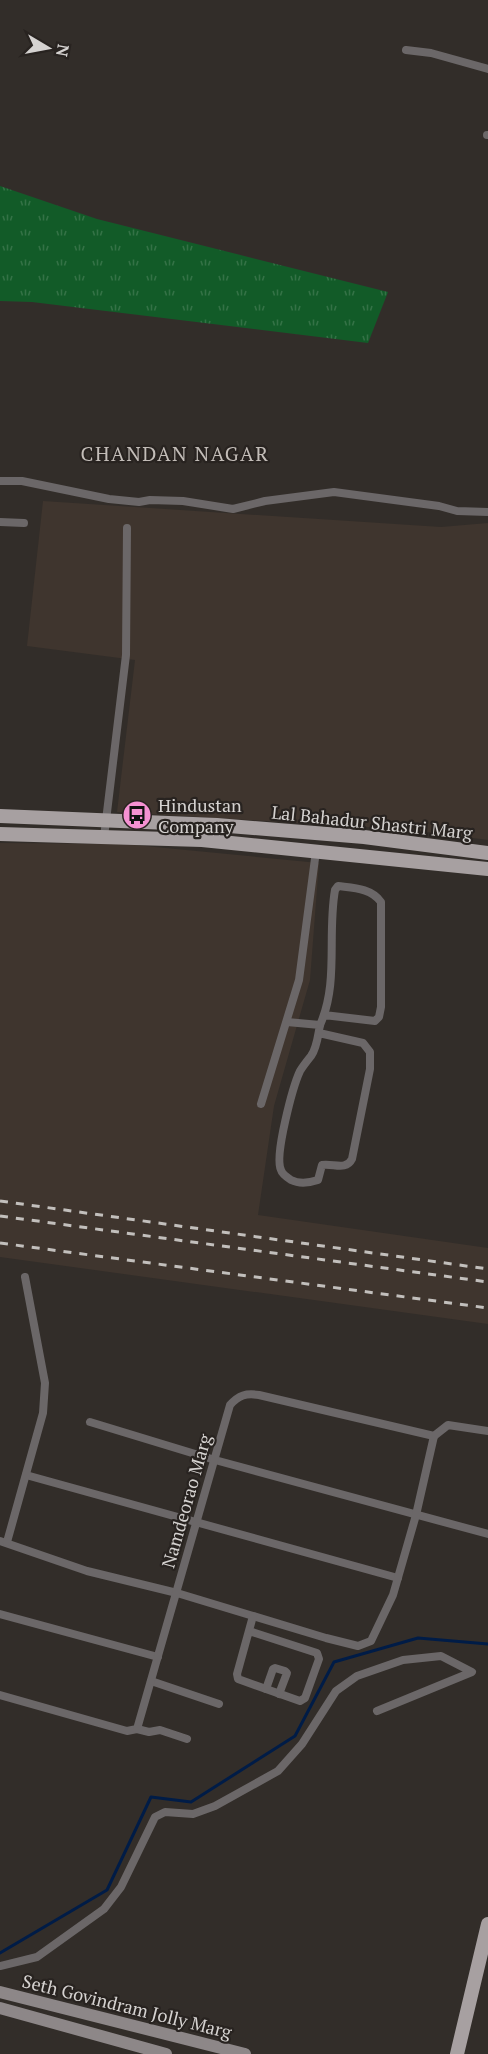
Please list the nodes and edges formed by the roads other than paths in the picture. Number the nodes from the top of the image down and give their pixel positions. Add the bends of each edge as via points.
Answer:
1 (406, 50) dead end
2 (488, 69) edge
3 (0, 481) edge
4 (488, 512) edge
5 (0, 522) edge
6 (24, 523) dead end
7 (127, 528) dead end
8 (0, 816) edge
9 (105, 821) junction
10 (0, 834) edge
11 (104, 837) junction
12 (316, 851) junction
13 (488, 853) edge
14 (488, 869) edge
15 (324, 1015) junction
16 (287, 1022) junction
17 (319, 1029) junction
18 (261, 1104) dead end
19 (25, 1276) dead end
20 (90, 1422) dead end
21 (488, 1431) edge
22 (434, 1436) junction
23 (215, 1460) junction
24 (26, 1475) junction
25 (416, 1515) junction
26 (198, 1523) junction
27 (488, 1534) edge
28 (3, 1541) edge
29 (398, 1578) junction
30 (177, 1593) junction
31 (0, 1614) edge
32 (253, 1616) junction
33 (249, 1631) junction
34 (158, 1657) junction
35 (151, 1682) junction
36 (266, 1689) junction
37 (279, 1694) junction
38 (0, 1695) edge
39 (219, 1704) dead end
40 (377, 1711) dead end
41 (137, 1729) junction
42 (187, 1738) dead end
43 (488, 1924) edge
44 (0, 1966) edge
45 (0, 1992) edge
46 (0, 2008) edge
47 (166, 2054) edge
48 (245, 2054) edge
49 (457, 2054) edge

1 - 2 street
3 - 4 street via 22,481 139,502 183,501 233,509 334,492 457,511
5 - 6 street
7 - 9 street via 126,655
8 - 9 main road, Lal Bahadur Shastri Marg
9 - 11 street
9 - 13 main road, Lal Bahadur Shastri Marg via 364,837
10 - 11 main road, Lal Bahadur Shastri Marg
11 - 12 main road, Lal Bahadur Shastri Marg via 202,840
12 - 14 main road, Lal Bahadur Shastri Marg
12 - 16 street via 299,980
15 - 15 street via 375,1021 379,1017 381,902 366,891 338,886 335,890
15 - 17 street
16 - 17 street
16 - 18 street
17 - 17 street via 312,1055 294,1086 280,1160 283,1174 291,1180 310,1183 318,1180 322,1165 350,1164 370,1070 370,1052 363,1043
19 - 24 street via 45,1383 43,1413
20 - 23 street
21 - 22 street via 448,1425
22 - 23 street, Namdeorao Marg via 248,1394 238,1396 230,1405
22 - 25 street
23 - 25 street
23 - 26 street, Namdeorao Marg
24 - 26 street
24 - 28 street
25 - 27 street
25 - 29 street
26 - 29 street
26 - 30 street, Namdeorao Marg
28 - 30 street via 87,1571
29 - 32 street via 371,1641 358,1646
30 - 32 street
30 - 34 street, Namdeorao Marg
31 - 34 street
32 - 33 street
33 - 36 street via 238,1679
33 - 37 street via 317,1653 319,1659 305,1698 300,1701
34 - 35 street, Namdeorao Marg
35 - 39 street
35 - 41 street, Namdeorao Marg
36 - 37 street
36 - 37 street via 273,1669 285,1671
38 - 41 street via 127,1731
40 - 44 street via 472,1672 441,1656 404,1660 357,1676 336,1691 302,1744 278,1771 215,1806 193,1814 165,1812 155,1817 121,1887 104,1909 37,1957
41 - 42 street via 160,1730
43 - 49 main road
45 - 48 street, Seth Govindram Jolly Marg
46 - 47 street

